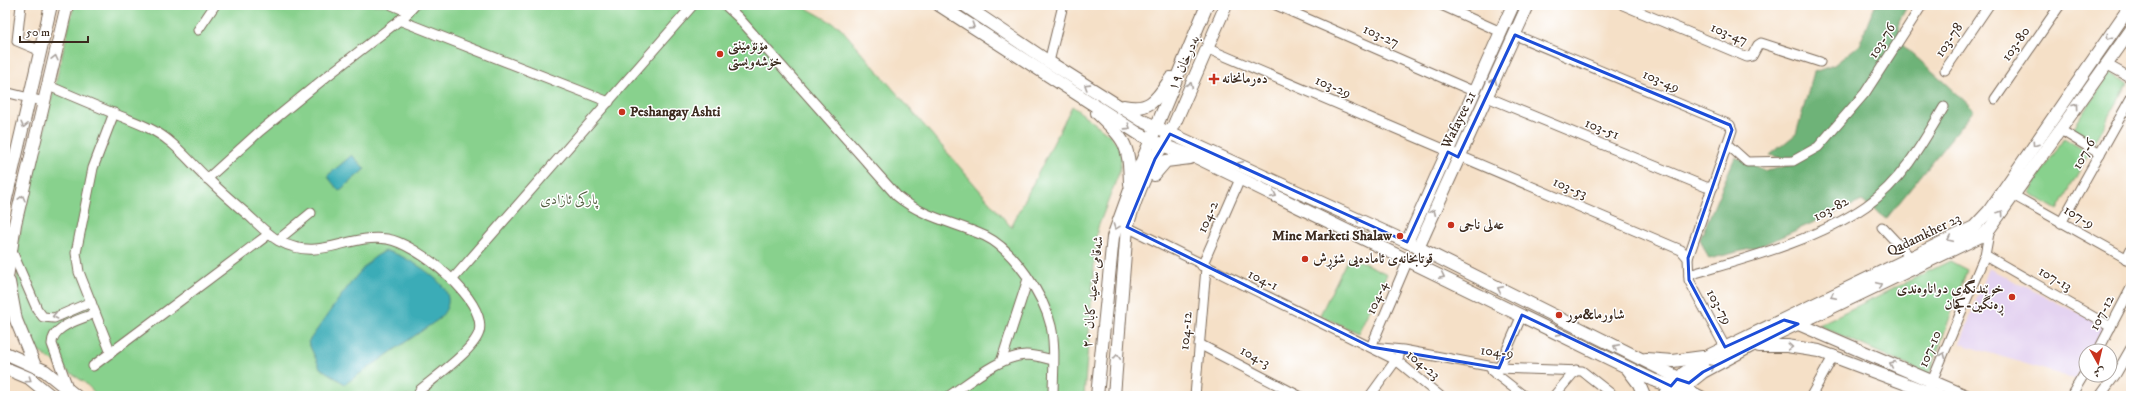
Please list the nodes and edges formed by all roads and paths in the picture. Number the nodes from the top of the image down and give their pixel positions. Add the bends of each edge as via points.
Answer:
1 (21, 5) edge
2 (51, 5) edge
3 (67, 5) edge
4 (215, 5) edge
5 (392, 5) edge
6 (415, 5) edge
7 (693, 5) edge
8 (725, 5) edge
9 (939, 5) edge
10 (964, 5) edge
11 (1063, 5) edge
12 (1207, 5) edge
13 (1226, 5) edge
14 (1276, 5) edge
15 (1441, 5) edge
16 (1513, 5) edge
17 (1528, 5) edge
18 (1623, 5) edge
19 (1922, 5) edge
20 (1989, 5) edge
21 (2060, 5) edge
22 (2131, 5) edge
23 (976, 9) edge
24 (409, 12) junction
25 (399, 20) junction
26 (198, 30) dead end
27 (2131, 30) edge
28 (1501, 32) junction
29 (1515, 35) junction
30 (1206, 48) junction
31 (41, 51) junction
32 (1184, 60) junction
33 (1049, 62) junction
34 (1820, 62) dead end
35 (2106, 64) junction
36 (1945, 70) dead end
37 (2131, 78) edge
38 (49, 86) junction
39 (5, 92) edge
40 (1475, 92) junction
41 (1077, 94) junction
42 (1487, 97) junction
43 (2131, 98) edge
44 (30, 99) junction
45 (1995, 99) dead end
46 (45, 102) junction
47 (608, 102) junction
48 (1113, 102) junction
49 (1944, 107) dead end
50 (1180, 108) junction
51 (114, 113) junction
52 (1156, 127) junction
53 (2059, 129) junction
54 (1170, 134) junction
55 (1151, 140) junction
56 (1727, 144) junction
57 (1162, 145) junction
58 (1213, 151) junction
59 (1453, 154) junction
60 (2100, 154) junction
61 (1198, 158) junction
62 (207, 179) junction
63 (1240, 179) junction
64 (1710, 187) junction
65 (1130, 190) junction
66 (2013, 195) junction
67 (5, 203) edge
68 (1134, 204) junction
69 (311, 213) dead end
70 (2061, 223) junction
71 (1127, 227) junction
72 (1882, 228) dead end
73 (1990, 228) junction
74 (269, 234) junction
75 (278, 240) junction
76 (1412, 245) junction
77 (11, 249) junction
78 (2131, 249) edge
79 (1985, 255) junction
80 (1688, 258) junction
81 (1911, 258) junction
82 (1408, 260) junction
83 (2128, 260) edge
84 (1204, 267) junction
85 (9, 271) junction
86 (1689, 277) junction
87 (1028, 279) junction
88 (452, 280) junction
89 (2131, 288) edge
90 (5, 291) edge
91 (91, 302) junction
92 (95, 313) junction
93 (1522, 315) junction
94 (1784, 320) junction
95 (1798, 324) junction
96 (2111, 327) junction
97 (2102, 343) edge
98 (1199, 344) junction
99 (1751, 346) junction
100 (1371, 347) junction
101 (1725, 347) junction
102 (2131, 348) edge
103 (1403, 350) junction
104 (5, 353) edge
105 (111, 353) junction
106 (1710, 355) junction
107 (1834, 355) junction
108 (1392, 358) junction
109 (1637, 358) junction
110 (1054, 360) junction
111 (1001, 362) junction
112 (1625, 365) junction
113 (35, 366) junction
114 (93, 366) dead end
115 (5, 368) edge
116 (1576, 370) junction
117 (1498, 371) junction
118 (2079, 383) edge
119 (1676, 388) edge
120 (1931, 391) edge
121 (72, 393) edge
122 (52, 396) edge
123 (418, 396) edge
124 (949, 396) edge
125 (1053, 396) edge
126 (1098, 396) edge
127 (1114, 396) edge
128 (1195, 396) edge
129 (1299, 396) edge
130 (1370, 396) edge
131 (1440, 396) edge
132 (1524, 396) edge
133 (1554, 396) edge
134 (1614, 396) edge
135 (1644, 396) edge
136 (1701, 396) edge
137 (1810, 396) edge
138 (1966, 396) edge
139 (2071, 396) edge
140 (2100, 396) edge

1 - 31 street via 17,40
2 - 31 main road
38 -> 3 main road
4 - 26 street
5 - 24 street
6 - 24 street
7 - 47 street
8 - 87 street via 896,196 927,216 986,237 1015,261
9 -> 41 main road
10 - 23 main road
11 - 33 street
12 - 32 main road, بەدرخان ١٩
13 - 30 main road, بەدرخان ١٩
14 - 40 street, 103-27
15 - 28 street
16 - 28 main road, Wafayee 21
17 - 29 main road, Wafayee 21
18 - 34 street, 103-47 via 1748,57 1752,56 1759,43 1763,43
19 - 56 street, 103-76 via 1865,93 1818,147 1792,161 1771,163 1746,162
20 - 36 street, 103-78
21 - 45 street, 103-80
22 -> 81 main road, Qadamkher 23 via 1989,211 1974,227
23 - 33 main road
24 - 25 street
25 - 47 street
25 - 62 street via 283,112
27 - 35 main road, Qadamkher 23
28 - 40 main road, Wafayee 21
42 -> 29 main road, Wafayee 21
29 - 56 street, 103-49 via 1730,125 1732,130
50 -> 30 main road, بەدرخان ١٩
30 - 59 street, 103-29
31 - 44 main road
32 - 48 main road via 1153,102 1135,108
32 - 52 main road, بەدرخان ١٩
48 -> 33 main road
35 - 37 street
53 -> 35 main road, Qadamkher 23
38 - 46 main road
38 - 51 street
39 - 44 street
40 - 59 main road, Wafayee 21
41 -> 55 main road
41 - 65 main road via 1125,144 1129,157
42 - 59 main road, Wafayee 21
42 - 64 street, 103-51
43 - 60 street, 107-6
44 - 46 street
44 -> 67 main road
77 -> 46 main road
47 - 88 street
48 - 52 main road
49 - 86 street, 103-82 via 1920,149 1890,184 1866,206 1805,238
50 - 54 main road, بەدرخان ١٩
50 - 58 main road via 1180,128 1187,136
51 - 62 street via 168,140
51 - 91 street via 92,168 76,246 79,272
52 - 54 main road
52 - 55 main road, شەقامی سەعید کابان ٢٠
53 - 60 street
53 - 66 main road, Qadamkher 23
54 - 57 main road, شەقامی سەعید کابان ٢٠
54 - 58 main road
55 - 57 main road
55 - 65 main road, شەقامی سەعید کابان ٢٠
56 - 64 street, 103-49
57 - 61 main road
57 - 68 main road, شەقامی سەعید کابان ٢٠
76 -> 58 main road
59 - 76 main road, Wafayee 21
59 - 80 street, 103-53 via 1681,250
60 - 70 street, 107-6
61 - 63 main road
61 - 68 main road via 1166,161 1158,168
62 - 74 street
63 -> 82 main road
63 - 84 street, 104-2
64 - 80 street, 103-49
65 -> 126 main road, شەقامی سەعید کابان ٢٠ via 1113,237
66 - 70 street, 107-9
73 -> 66 main road, Qadamkher 23
68 - 71 main road, شەقامی سەعید کابان ٢٠
69 - 75 street
70 - 83 street, 107-9
71 - 84 street, 104-1
127 -> 71 main road, شەقامی سەعید کابان ٢٠
72 - 81 street
73 - 79 street, 107-10
95 -> 73 main road, Qadamkher 23 via 1970,243
74 - 75 street
74 - 105 street
75 - 88 street via 305,249 319,250 366,238 389,239 418,252
109 -> 76 main road
77 - 85 main road
91 -> 77 street via 54,318 43,318 36,309
78 - 83 street
79 - 96 street, 107-13
120 -> 79 street, 107-10
80 - 86 street
81 -> 94 main road, Qadamkher 23
82 -> 93 main road
82 - 100 street, 104-4
84 - 98 street, 104-12
84 - 100 street, 104-1
85 - 90 main road
85 - 113 main road via 16,320
86 - 101 street, 103-79
87 - 110 street via 1048,314
87 - 111 street
88 - 123 street via 472,302 478,315 478,333 464,352 420,390
89 - 96 street, 107-12
91 - 92 street
92 - 105 street
92 - 121 street via 57,330 52,337 52,344
93 -> 112 main road
93 - 117 street
94 - 95 main road
94 - 101 main road, Qadamkher 23
95 - 99 main road, Qadamkher 23
120 -> 95 main road
96 - 97 street, 107-12
98 - 128 street, 104-12
98 - 129 street, 104-3
99 -> 107 main road via 1803,348
119 -> 99 main road, Qadamkher 23
100 - 103 street, 104-9
100 - 108 street, 104-1
101 - 106 main road, Qadamkher 23
102 - 140 street
103 - 108 street
103 - 117 street, 104-9 via 1484,365
104 - 113 main road
105 - 114 street
106 - 109 main road via 1673,361
106 - 119 main road, Qadamkher 23
107 - 120 main road
107 - 137 street
108 - 130 street
108 - 131 street, 104-23
109 - 119 main road
110 - 111 street via 1026,355
110 - 125 street
111 - 124 street
112 - 119 main road
112 - 135 main road via 1639,384
113 - 121 main road
115 -> 122 main road via 29,378
116 - 117 street, 104-9
116 - 133 street
116 - 134 street, 104-9 via 1582,371
117 - 132 street
118 - 139 street
119 - 136 street
120 - 138 main road

